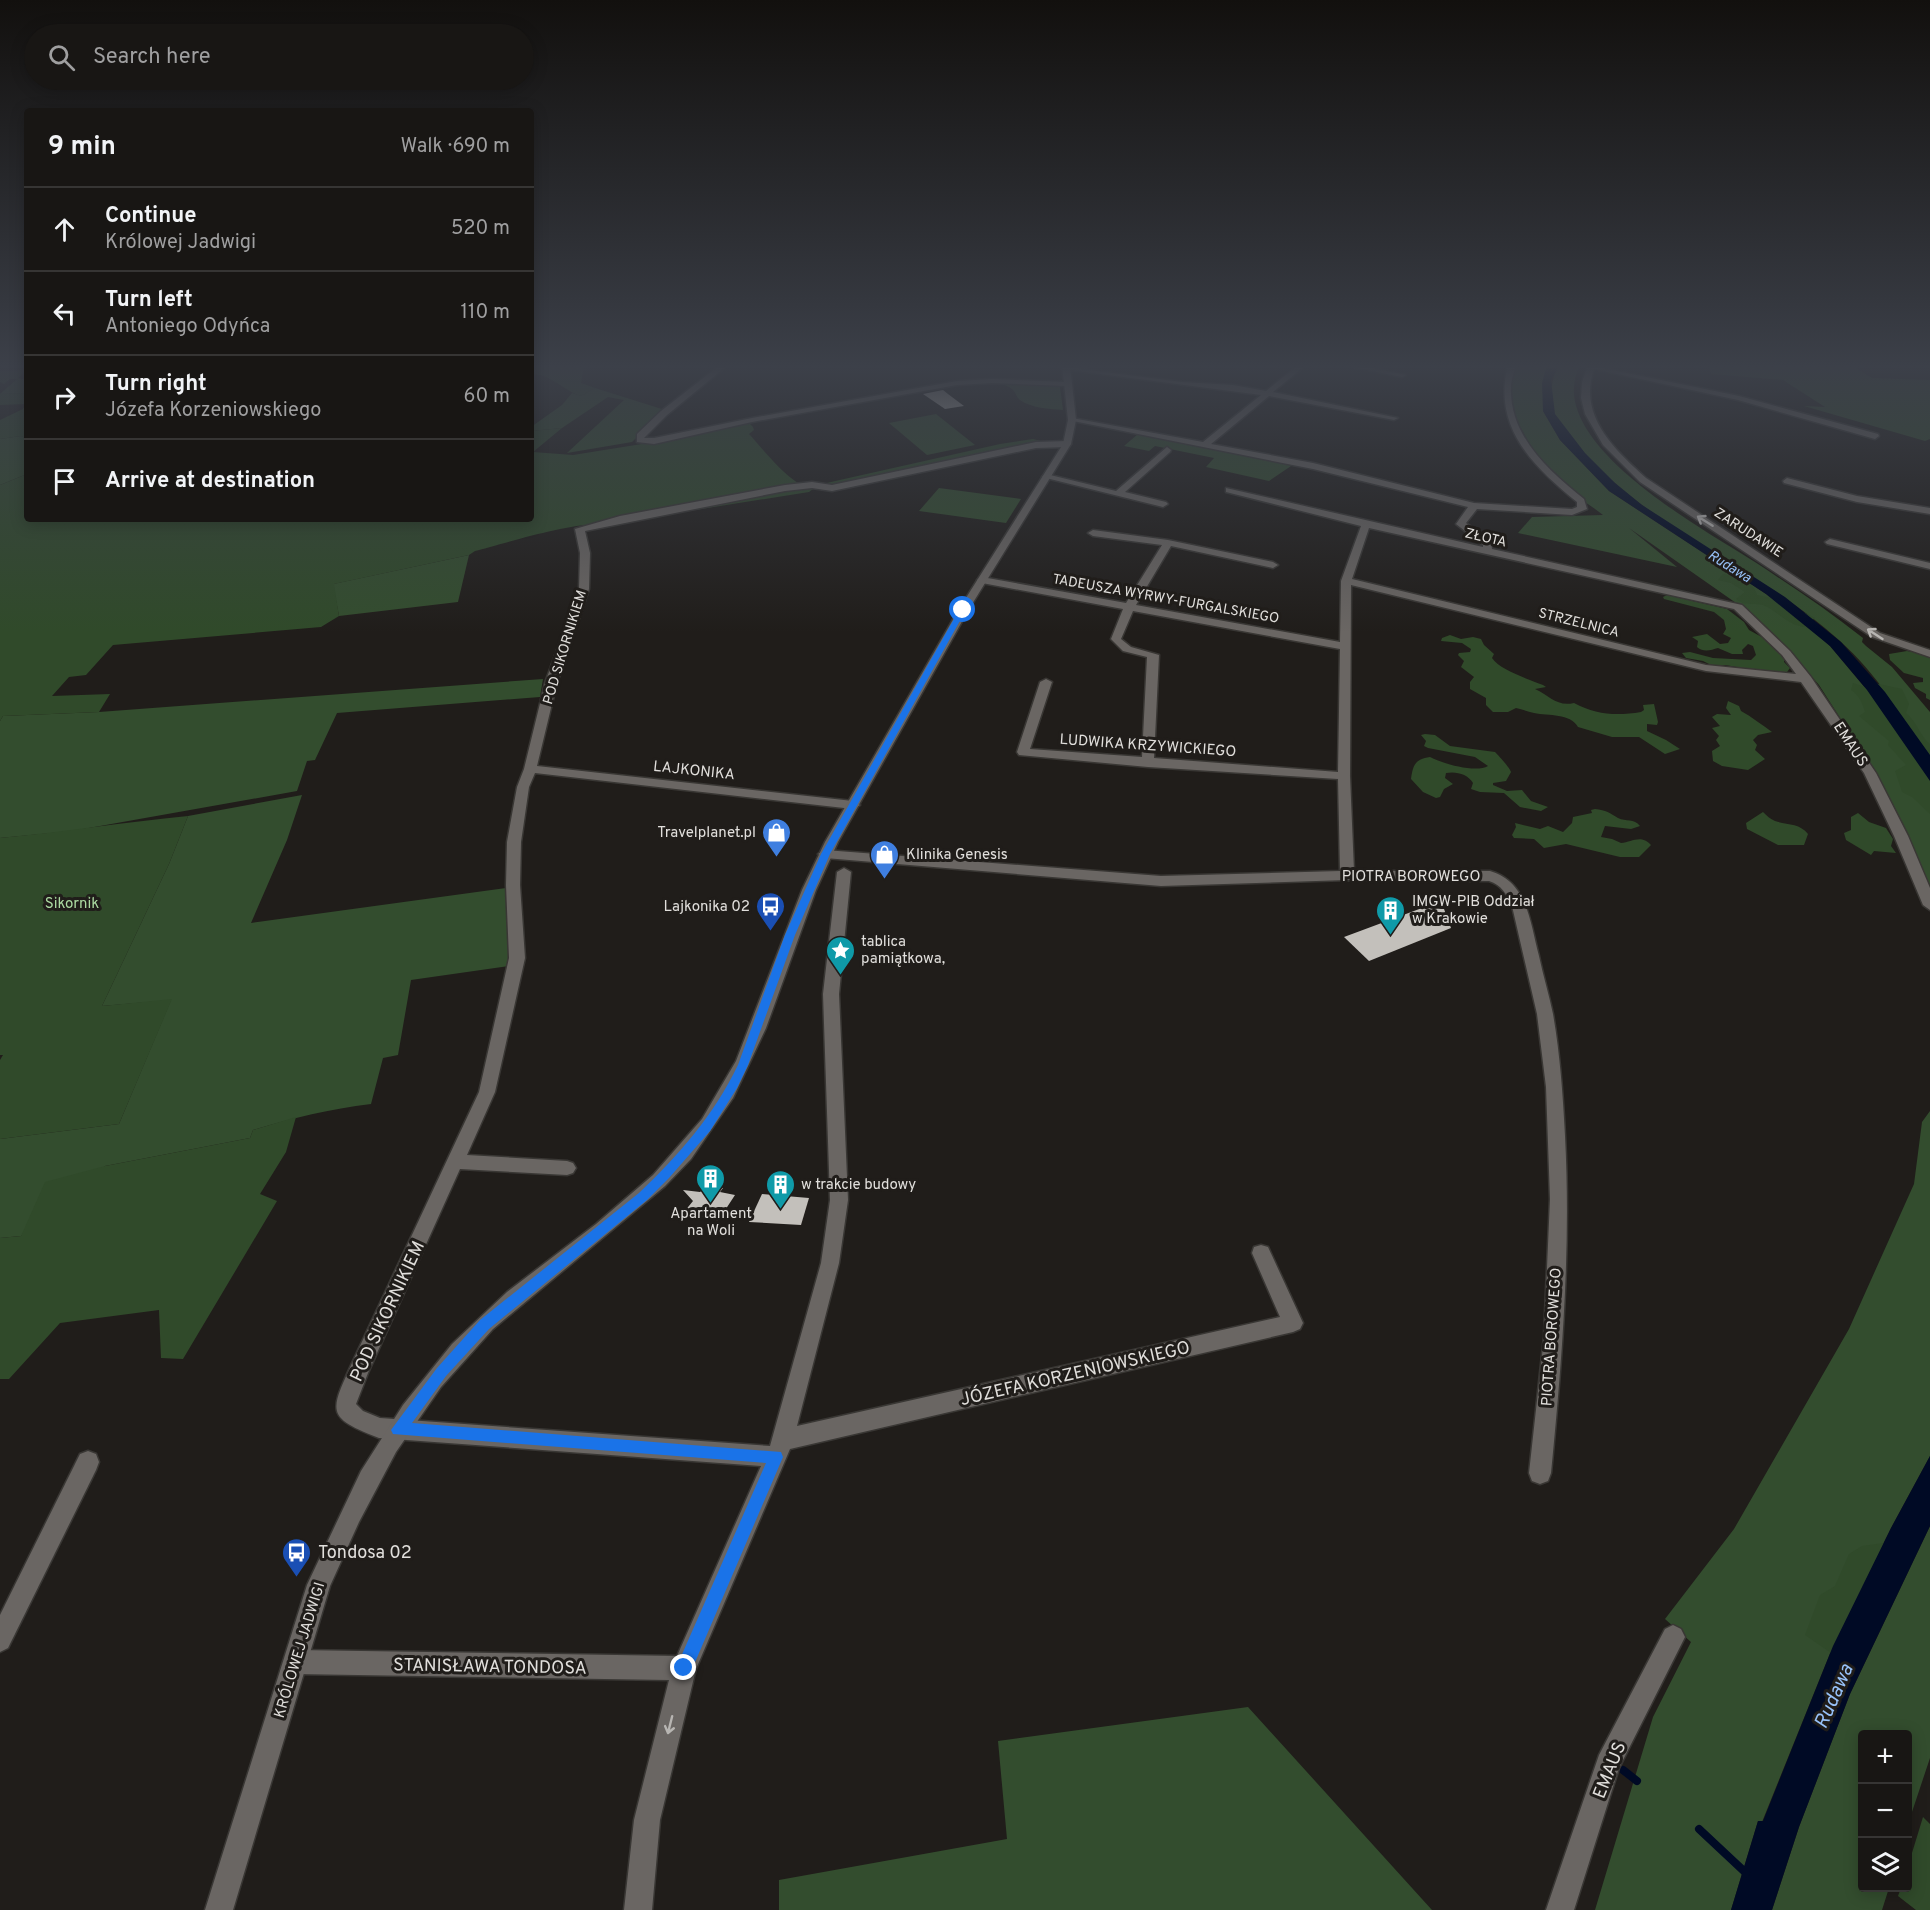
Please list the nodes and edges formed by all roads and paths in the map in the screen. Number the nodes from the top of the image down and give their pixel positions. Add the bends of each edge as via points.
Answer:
1 (998, 454) edge
2 (1061, 454) edge
3 (1162, 454) edge
4 (1249, 454) edge
5 (1532, 454) edge
6 (1616, 454) edge
7 (1046, 477) junction
8 (1786, 481) dead end
9 (1230, 490) dead end
10 (1119, 493) junction
11 (1163, 504) dead end
12 (1474, 506) junction
13 (1930, 511) edge
14 (1366, 524) junction
15 (1093, 533) dead end
16 (1830, 542) dead end
17 (1168, 543) junction
18 (1487, 551) junction
19 (1273, 565) dead end
20 (1930, 566) edge
21 (982, 580) junction
22 (1346, 581) junction
23 (1129, 607) junction
24 (1738, 608) joint
25 (1344, 646) junction
26 (1930, 654) edge
27 (1807, 679) junction
28 (1046, 682) dead end
29 (1148, 763) junction
30 (530, 769) junction
31 (1344, 776) junction
32 (853, 805) junction
33 (825, 854) junction
34 (844, 872) dead end
35 (1347, 875) junction
36 (1930, 905) edge
37 (455, 1162) junction
38 (567, 1168) dead end
39 (1261, 1253) dead end
40 (398, 1430) junction
41 (780, 1449) junction
42 (88, 1462) dead end
43 (1540, 1473) dead end
44 (1673, 1637) dead end
45 (0, 1640) edge
46 (296, 1662) junction
47 (684, 1668) junction
48 (219, 1910) edge
49 (638, 1910) edge
50 (1560, 1910) edge

1 - 30 street, POD SIKORNIKIEM via 832,488 785,488 579,529 585,553 584,589 551,683
2 - 7 street, KRÓLOWEJ JADWIGI
3 - 10 street
4 - 12 street
5 - 12 street via 1545,472 1581,501 1583,507 1572,512
26 -> 6 street, ZARUDAWIE via 1876,635 1671,500
7 - 10 street
7 - 21 street, KRÓLOWEJ JADWIGI
8 - 13 street via 1857,499
9 - 14 street, ZŁOTA
10 - 11 street
12 - 18 street via 1461,524 1488,544
14 - 18 street, ZŁOTA
14 - 22 street
15 - 17 street
16 - 20 street
17 - 19 street
17 - 23 street
18 - 24 street, ZŁOTA
21 - 23 street, TADEUSZA WYRWY-FURGALSKIEGO
21 - 32 street, KRÓLOWEJ JADWIGI
22 - 25 street
22 - 27 street, STRZELNICA via 1706,668
23 - 25 street, TADEUSZA WYRWY-FURGALSKIEGO
23 - 29 street via 1117,642 1125,649 1153,655
24 - 27 street, EMAUS via 1786,653
25 - 31 street
27 - 36 street, EMAUS via 1870,773
28 - 29 street, LUDWIKA KRZYWICKIEGO via 1023,752
29 - 31 street, LUDWIKA KRZYWICKIEGO
30 - 32 street, LAJKONIKA
30 - 37 street, POD SIKORNIKIEM via 514,842 517,958 486,1092
31 - 35 street
32 - 33 street, KRÓLOWEJ JADWIGI
33 - 35 street, PIOTRA BOROWEGO via 1161,881
33 - 40 street, KRÓLOWEJ JADWIGI via 790,935 743,1065 706,1128 643,1197 484,1324
34 - 41 street via 831,994 838,1200 830,1263
35 - 43 street, PIOTRA BOROWEGO via 1490,876 1511,889 1519,906 1545,1014 1554,1087 1559,1199 1554,1337
37 - 38 street
37 - 40 street, POD SIKORNIKIEM via 346,1400 346,1408 356,1418 379,1428
39 - 41 street, JÓZEFA KORZENIOWSKIEGO via 1293,1323
40 - 41 street
40 - 46 street, KRÓLOWEJ JADWIGI via 341,1533 319,1585
41 - 47 street
42 - 45 street
44 - 50 street, EMAUS via 1608,1764
46 - 47 street, STANISŁAWA TONDOSA
46 - 48 street, KRÓLOWEJ JADWIGI
47 -> 49 street via 647,1820

